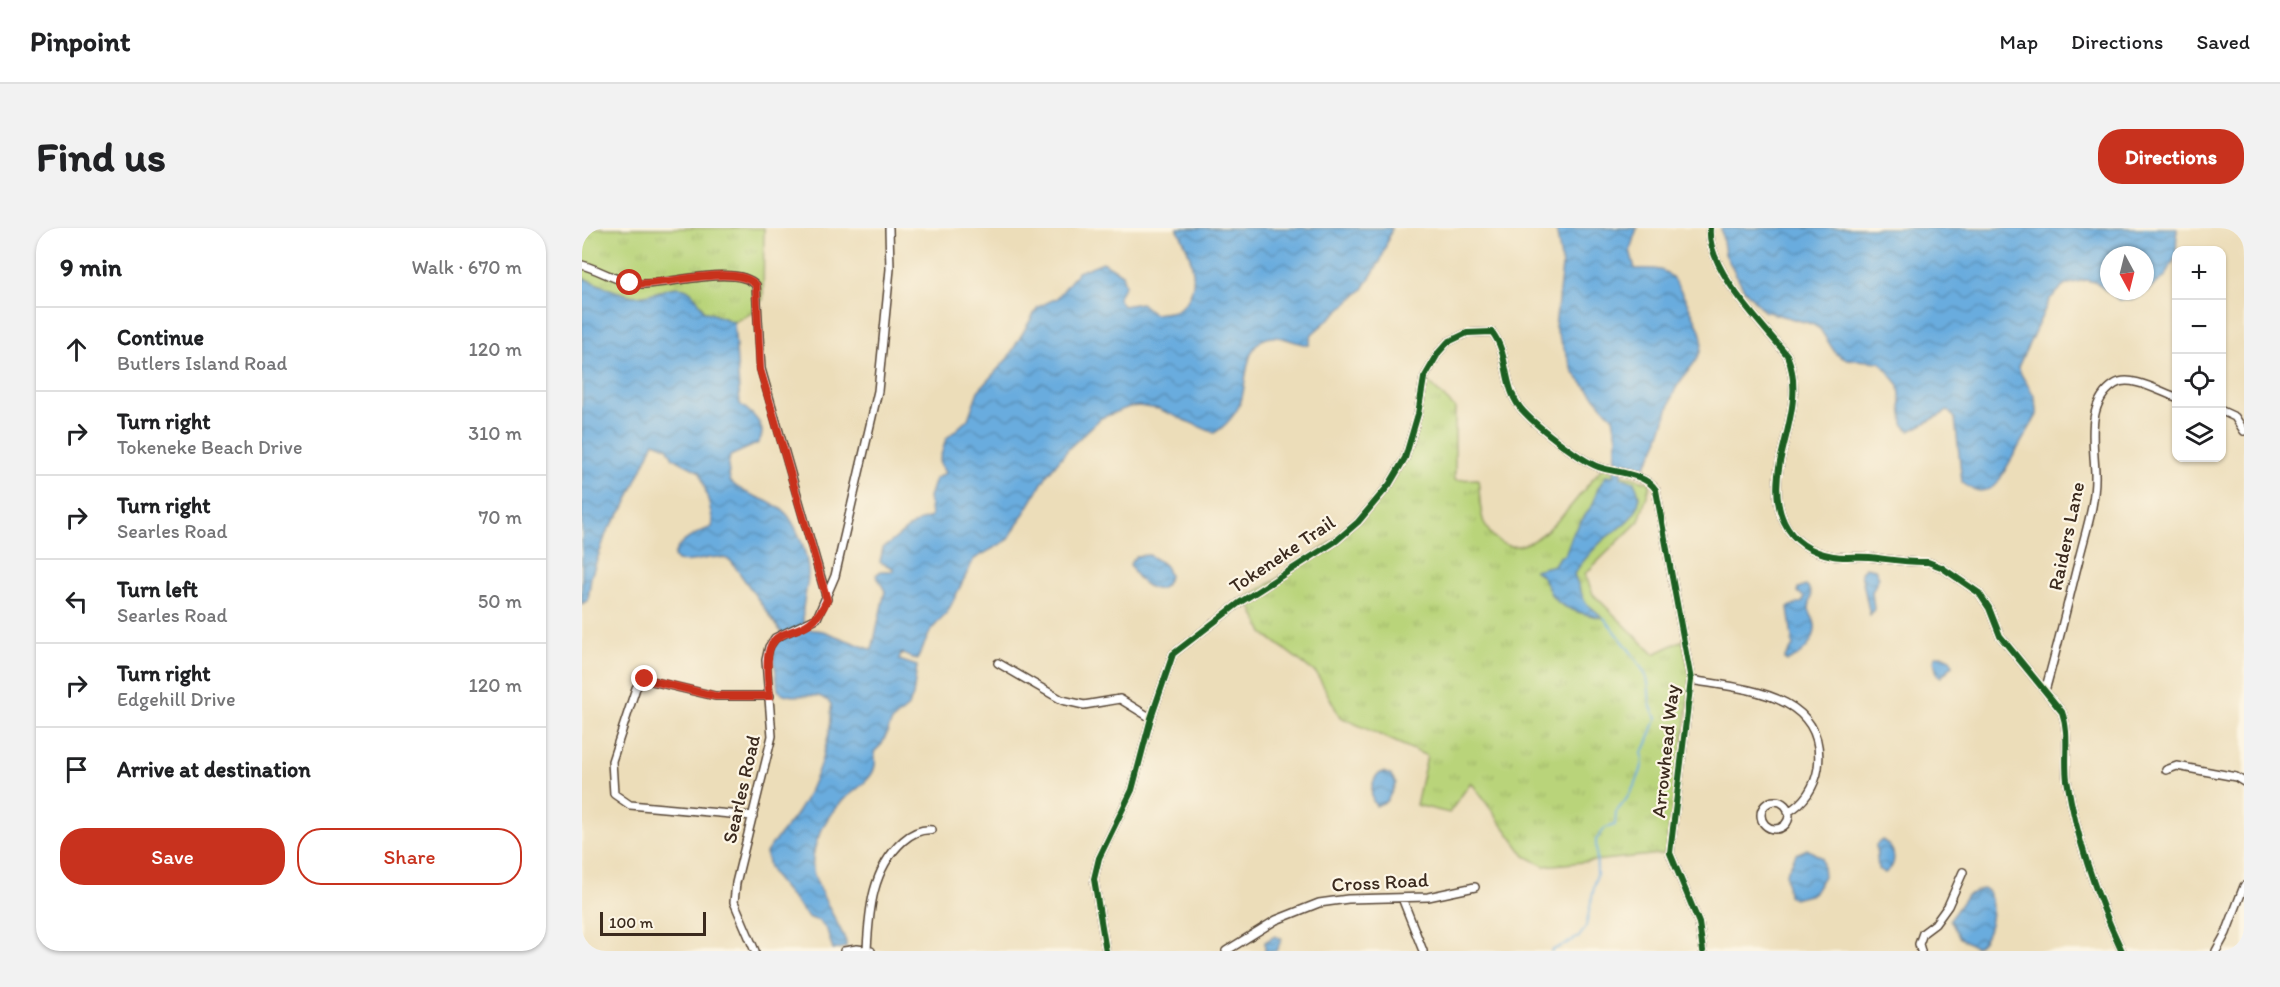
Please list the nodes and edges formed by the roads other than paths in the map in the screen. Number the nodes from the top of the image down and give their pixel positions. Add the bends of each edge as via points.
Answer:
1 (889, 228) edge
2 (1710, 228) edge
3 (582, 265) edge
4 (2172, 396) edge
5 (2226, 413) edge
6 (2244, 431) edge
7 (1614, 471) joint
8 (827, 600) junction
9 (998, 663) dead end
10 (1691, 680) junction
11 (2044, 692) junction
12 (770, 696) junction
13 (1151, 718) junction
14 (2166, 770) dead end
15 (2244, 782) edge
16 (1788, 812) junction
17 (753, 816) junction
18 (932, 830) dead end
19 (1963, 872) dead end
20 (1475, 886) dead end
21 (2244, 886) edge
22 (1402, 898) junction
23 (869, 950) edge
24 (755, 951) edge
25 (844, 951) edge
26 (1106, 951) edge
27 (1226, 951) edge
28 (1423, 951) edge
29 (1703, 951) edge
30 (1921, 951) edge
31 (2122, 951) edge
32 (2216, 951) edge

1 - 8 street via 890,269 878,391
2 - 11 street via 1726,279 1791,363 1792,410 1777,489 1783,524 1818,552 1928,562 1948,572 1979,593 2000,636
3 - 8 street via 636,284 698,277 753,281 758,291 760,369
4 - 11 street, Raiders Lane via 2134,382 2118,382 2108,389 2094,417 2091,516
5 - 6 street via 2235,417
7 - 10 street, Arrowhead Way via 1651,483 1658,495
7 - 13 street, Tokeneke Trail via 1591,465 1524,412 1512,397 1501,343 1492,332 1467,333 1448,342 1425,378 1405,458 1375,502 1336,541 1239,603 1173,654
8 - 12 street, Searles Road via 813,622 775,638 769,647 766,660
9 - 13 street via 1062,700 1084,705 1120,699
10 - 16 street via 1781,698 1810,724 1819,756 1817,774 1806,798
10 - 29 street, Arrowhead Way via 1670,853 1700,922
11 - 31 street via 2062,712 2067,726 2067,778 2083,855
12 - 17 street, Searles Road via 772,736
12 - 17 street via 715,696 643,679 636,688 612,761 614,794 630,805
13 - 26 street, Tokeneke Trail via 1132,790 1098,858 1094,879
14 - 15 street via 2177,766 2236,777
16 - 16 street via 1782,803 1771,802 1763,808 1761,819 1767,827 1778,829 1786,822
17 - 24 street, Searles Road via 734,902
18 - 23 street via 906,839 878,876 868,924
19 - 30 street via 1948,906 1923,933
20 - 22 street, Cross Road via 1448,894
21 - 32 street
22 - 27 street, Cross Road via 1319,903 1275,920
22 - 28 street
23 - 25 street

